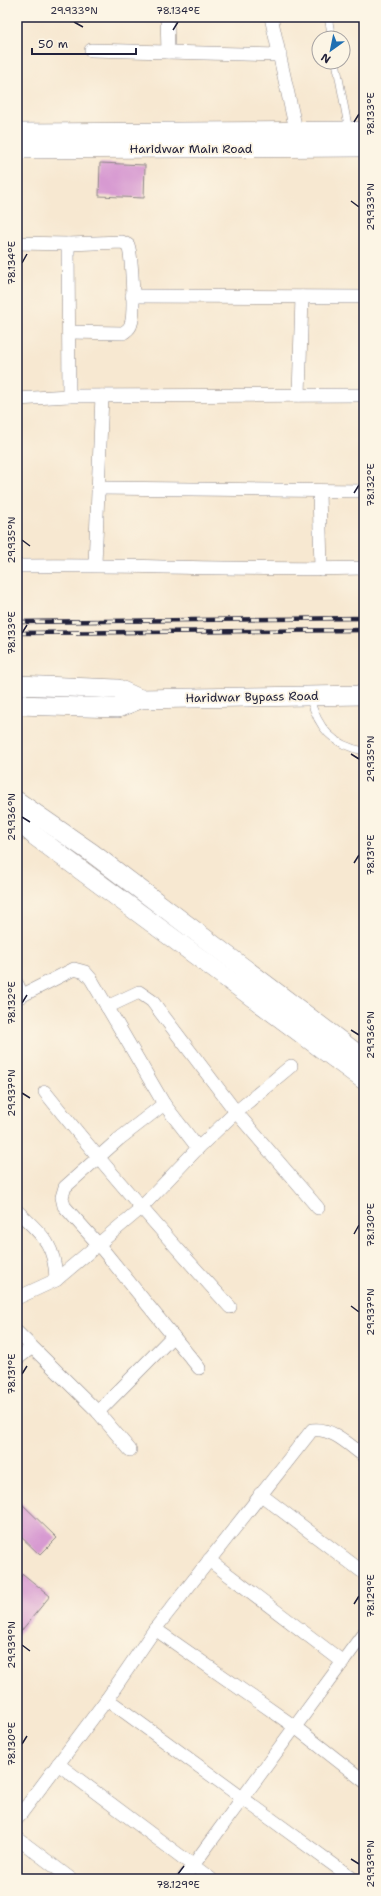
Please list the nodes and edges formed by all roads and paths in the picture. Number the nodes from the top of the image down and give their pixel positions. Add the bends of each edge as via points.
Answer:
1 (167, 17) edge
2 (271, 17) edge
3 (328, 17) edge
4 (330, 30) edge
5 (91, 50) dead end
6 (168, 52) junction
7 (280, 55) junction
8 (338, 70) edge
9 (17, 133) edge
10 (358, 139) edge
11 (298, 140) junction
12 (17, 149) edge
13 (17, 243) edge
14 (68, 244) junction
15 (132, 296) junction
16 (302, 297) junction
17 (364, 297) edge
18 (68, 332) junction
19 (299, 395) junction
20 (364, 395) edge
21 (69, 396) junction
22 (102, 396) junction
23 (17, 399) edge
24 (98, 488) junction
25 (319, 491) junction
26 (364, 491) edge
27 (95, 564) junction
28 (17, 566) edge
29 (364, 568) edge
30 (321, 569) junction
31 (17, 685) edge
32 (364, 695) edge
33 (309, 696) junction
34 (140, 699) junction
35 (21, 709) edge
36 (364, 751) edge
37 (17, 801) edge
38 (17, 820) edge
39 (19, 992) edge
40 (108, 1007) junction
41 (364, 1058) edge
42 (291, 1066) dead end
43 (364, 1080) edge
44 (45, 1092) dead end
45 (164, 1104) junction
46 (236, 1112) junction
47 (198, 1148) junction
48 (98, 1158) junction
49 (140, 1208) junction
50 (318, 1208) dead end
51 (17, 1211) edge
52 (99, 1245) junction
53 (56, 1280) junction
54 (17, 1298) edge
55 (230, 1308) dead end
56 (17, 1332) edge
57 (173, 1336) junction
58 (31, 1348) junction
59 (17, 1359) edge
60 (199, 1368) dead end
61 (98, 1412) junction
62 (130, 1450) dead end
63 (364, 1456) edge
64 (260, 1494) junction
65 (209, 1560) junction
66 (364, 1573) edge
67 (155, 1629) junction
68 (364, 1633) edge
69 (343, 1662) junction
70 (106, 1699) junction
71 (295, 1727) junction
72 (58, 1764) junction
73 (364, 1781) edge
74 (243, 1798) junction
75 (17, 1820) edge
76 (17, 1838) edge
77 (193, 1866) junction
78 (71, 1879) edge
79 (183, 1879) edge
80 (211, 1879) edge
81 (353, 1879) edge

1 - 6 street
2 - 7 street
3 - 4 lane
5 - 6 street
6 - 7 street
7 - 11 street
8 - 10 lane
9 - 11 main road, Haridwar Main Road
10 - 11 main road, Haridwar Main Road
11 - 12 main road, Haridwar Main Road
13 - 14 street
14 - 15 street via 122,242 128,245 131,252
14 - 18 street
15 - 16 street
15 - 18 street via 132,322 130,328 123,333
16 - 17 street
16 - 19 street
18 - 21 street
19 - 20 street
19 - 22 street
21 - 22 street
21 - 23 street
22 - 24 street
24 - 25 street
24 - 27 street
25 - 26 street
25 - 30 street
27 - 28 street
27 - 30 street
29 - 30 street
31 - 34 main road, Haridwar Bypass Road via 118,688
32 - 33 main road, Haridwar Bypass Road
33 - 34 main road, Haridwar Bypass Road
33 - 36 lane via 321,726 335,739
34 - 35 main road, Haridwar Bypass Road via 118,708
37 - 41 main road via 92,853
38 - 43 main road via 35,836
39 - 40 street via 74,969 80,970 91,979
40 - 45 street
40 - 46 street via 139,992 145,995
42 - 46 street
44 - 48 street
45 - 47 street
45 - 48 street
46 - 47 street
46 - 50 street
47 - 49 street
48 - 49 street
48 - 52 street via 65,1188 62,1197 64,1206
49 - 52 street
49 - 55 street
51 - 53 street via 51,1247 56,1262
52 - 53 street
52 - 57 street
53 - 54 street
56 - 58 street
57 - 60 street
57 - 61 street
58 - 59 street
58 - 61 street
61 - 62 street
63 - 64 street via 332,1433 321,1429 312,1430
64 - 65 street
64 - 66 street
65 - 67 street
65 - 69 street
67 - 70 street
67 - 71 street
68 - 69 street
69 - 71 street
70 - 72 street
70 - 74 street
71 - 73 street
71 - 74 street
72 - 75 street
72 - 77 street
74 - 77 street
74 - 81 street
76 - 78 street
77 - 79 street
77 - 80 street

